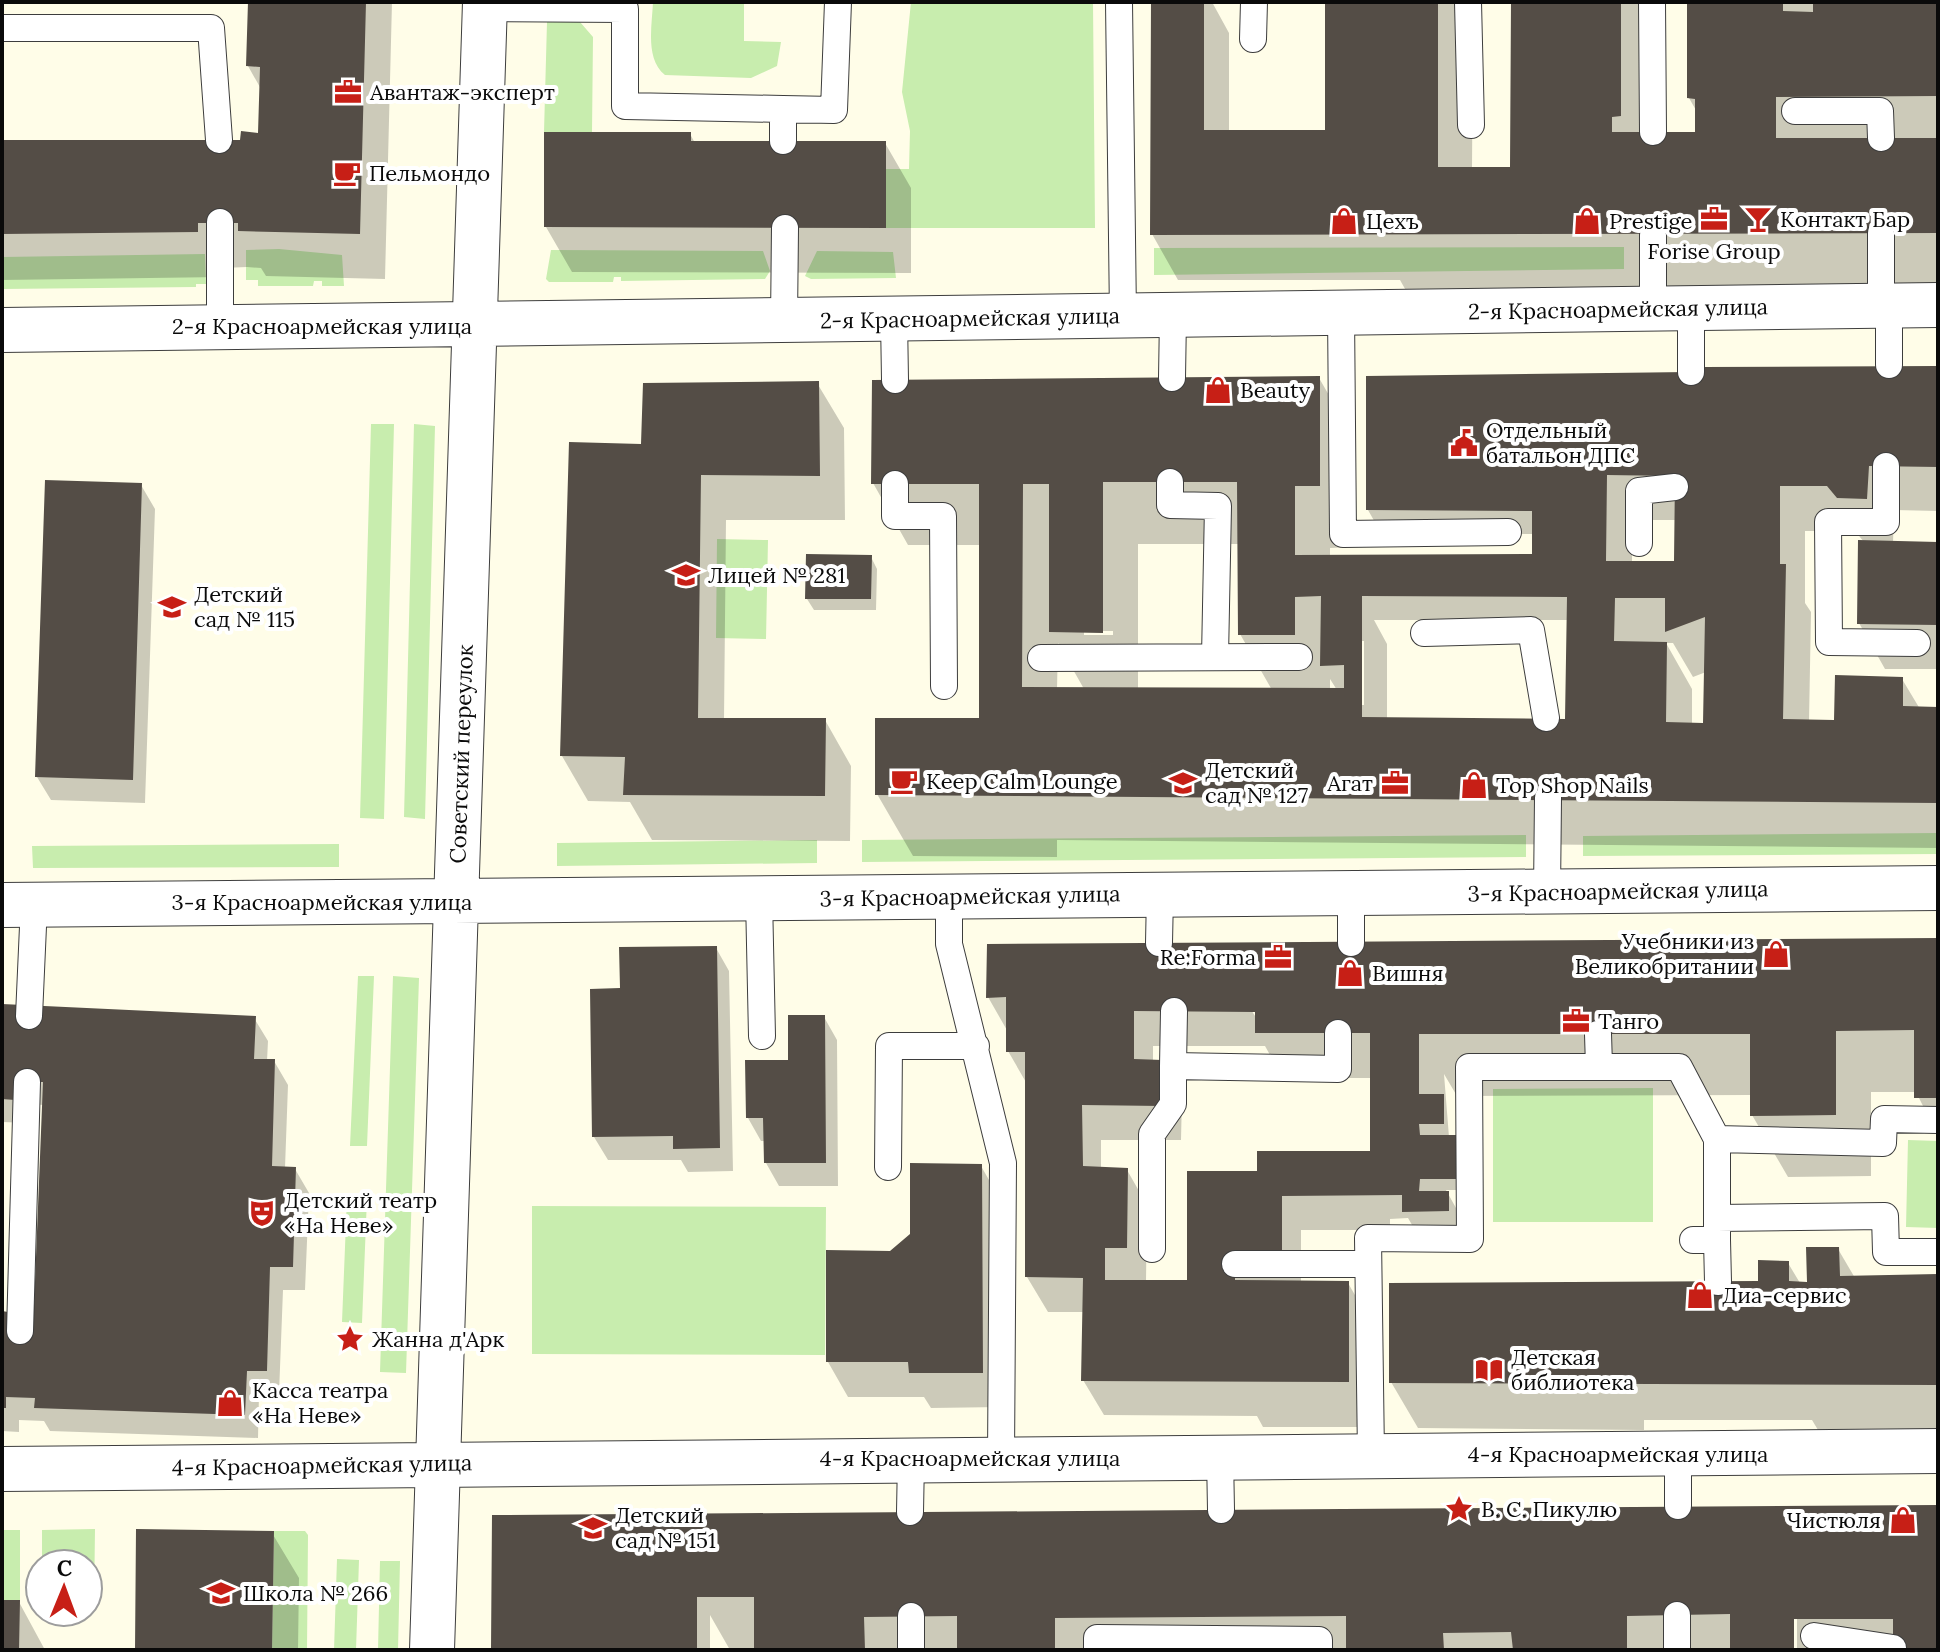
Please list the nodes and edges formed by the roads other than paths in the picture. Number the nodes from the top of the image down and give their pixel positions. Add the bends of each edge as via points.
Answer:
1 (838, 2) edge
2 (1119, 2) edge
3 (1254, 2) edge
4 (1468, 2) edge
5 (1652, 2) edge
6 (485, 5) edge
7 (625, 6) edge
8 (2, 28) edge
9 (1253, 39) dead end
10 (783, 109) junction
11 (1795, 111) dead end
12 (1471, 125) dead end
13 (1653, 132) dead end
14 (1881, 138) dead end
15 (219, 140) dead end
16 (783, 141) dead end
17 (220, 222) dead end
18 (785, 228) dead end
19 (1881, 233) dead end
20 (1653, 235) dead end
21 (1938, 305) edge
22 (1885, 306) junction
23 (1672, 307) junction
24 (1341, 313) junction
25 (1123, 316) junction
26 (1173, 316) junction
27 (894, 319) junction
28 (784, 321) junction
29 (475, 325) junction
30 (220, 326) junction
31 (2, 330) edge
32 (1889, 365) dead end
33 (1691, 372) dead end
34 (1172, 378) dead end
35 (895, 380) dead end
36 (1886, 466) dead end
37 (1170, 482) dead end
38 (895, 484) dead end
39 (1675, 487) dead end
40 (1508, 532) dead end
41 (1639, 543) dead end
42 (1424, 633) dead end
43 (1917, 643) dead end
44 (1215, 657) junction
45 (1299, 657) dead end
46 (1041, 658) dead end
47 (944, 686) dead end
48 (1546, 718) dead end
49 (1548, 798) dead end
50 (1938, 888) edge
51 (1547, 892) junction
52 (1351, 893) junction
53 (1160, 894) junction
54 (949, 896) junction
55 (759, 898) junction
56 (457, 901) junction
57 (18, 904) edge
58 (1159, 943) dead end
59 (1351, 943) dead end
60 (1174, 1011) dead end
61 (29, 1016) dead end
62 (1338, 1033) dead end
63 (1598, 1034) dead end
64 (762, 1036) dead end
65 (976, 1046) junction
66 (1173, 1066) junction
67 (1599, 1066) junction
68 (27, 1082) dead end
69 (1938, 1120) edge
70 (1717, 1139) junction
71 (888, 1167) dead end
72 (1709, 1233) junction
73 (1152, 1249) dead end
74 (1938, 1252) edge
75 (1235, 1264) dead end
76 (1368, 1264) junction
77 (1718, 1282) dead end
78 (20, 1331) dead end
79 (1938, 1451) edge
80 (1678, 1453) junction
81 (1371, 1455) junction
82 (1220, 1456) junction
83 (1001, 1458) junction
84 (911, 1459) junction
85 (437, 1463) junction
86 (2, 1469) edge
87 (1678, 1506) dead end
88 (1221, 1510) dead end
89 (910, 1512) dead end
90 (1677, 1615) dead end
91 (911, 1616) dead end
92 (1814, 1636) dead end
93 (1876, 1647) edge
94 (432, 1650) edge
95 (911, 1650) edge
96 (1097, 1650) edge
97 (1319, 1650) edge
98 (1677, 1650) edge

1 - 10 lane via 834,110
2 - 25 lane
3 - 9 lane
4 - 12 lane
5 - 13 lane
6 - 7 lane
6 - 29 street, Советский переулок
7 - 10 lane via 625,106
8 - 15 lane via 211,28
10 - 16 lane
11 - 14 lane via 1880,111
17 - 30 lane
18 - 28 lane
19 - 22 lane
20 - 23 lane
21 - 22 street, 2-я Красноармейская улица
22 - 23 street, 2-я Красноармейская улица
22 - 32 lane
23 - 24 street, 2-я Красноармейская улица
23 - 33 lane
24 - 26 street, 2-я Красноармейская улица
24 - 40 lane via 1343,534
25 - 26 street, 2-я Красноармейская улица
25 - 27 street, 2-я Красноармейская улица
26 - 34 lane
27 - 28 street, 2-я Красноармейская улица
27 - 35 lane
28 - 29 street, 2-я Красноармейская улица
29 - 30 street, 2-я Красноармейская улица
29 - 56 street, Советский переулок
30 - 31 street, 2-я Красноармейская улица
36 - 43 lane via 1886,522 1828,522 1829,642
37 - 44 lane via 1170,505 1218,506
38 - 47 lane via 895,516 943,516
39 - 41 lane via 1639,491
42 - 48 lane via 1531,630
44 - 45 lane
44 - 46 lane
49 - 51 lane
50 - 51 street, 3-я Красноармейская улица
51 - 52 street, 3-я Красноармейская улица
52 - 53 street, 3-я Красноармейская улица
52 - 59 lane
53 - 54 street, 3-я Красноармейская улица
53 - 58 lane
54 - 55 street, 3-я Красноармейская улица
54 - 65 lane via 949,944
55 - 56 street, 3-я Красноармейская улица
55 - 64 lane
56 - 57 street, 3-я Красноармейская улица
56 - 85 street, Советский переулок
57 - 61 lane
60 - 66 lane
62 - 66 lane via 1338,1069
63 - 67 lane
65 - 71 lane via 889,1046
65 - 83 lane via 1003,1163
66 - 73 lane via 1173,1104 1152,1134
67 - 70 lane via 1679,1067
67 - 76 lane via 1469,1067 1470,1239 1368,1238
68 - 78 lane
69 - 70 lane via 1884,1119 1883,1143
70 - 72 lane
72 - 74 lane via 1885,1216 1886,1252
72 - 77 lane
75 - 76 lane
76 - 81 lane
79 - 80 street, 4-я Красноармейская улица
80 - 81 street, 4-я Красноармейская улица
80 - 87 lane
81 - 82 street, 4-я Красноармейская улица
82 - 83 street, 4-я Красноармейская улица
82 - 88 lane
83 - 84 street, 4-я Красноармейская улица
84 - 85 street, 4-я Красноармейская улица
84 - 89 lane
85 - 86 street, 4-я Красноармейская улица
85 - 94 street, Советский переулок
90 - 98 lane
91 - 95 lane
92 - 93 lane
96 - 97 lane via 1097,1638 1221,1628 1319,1640

